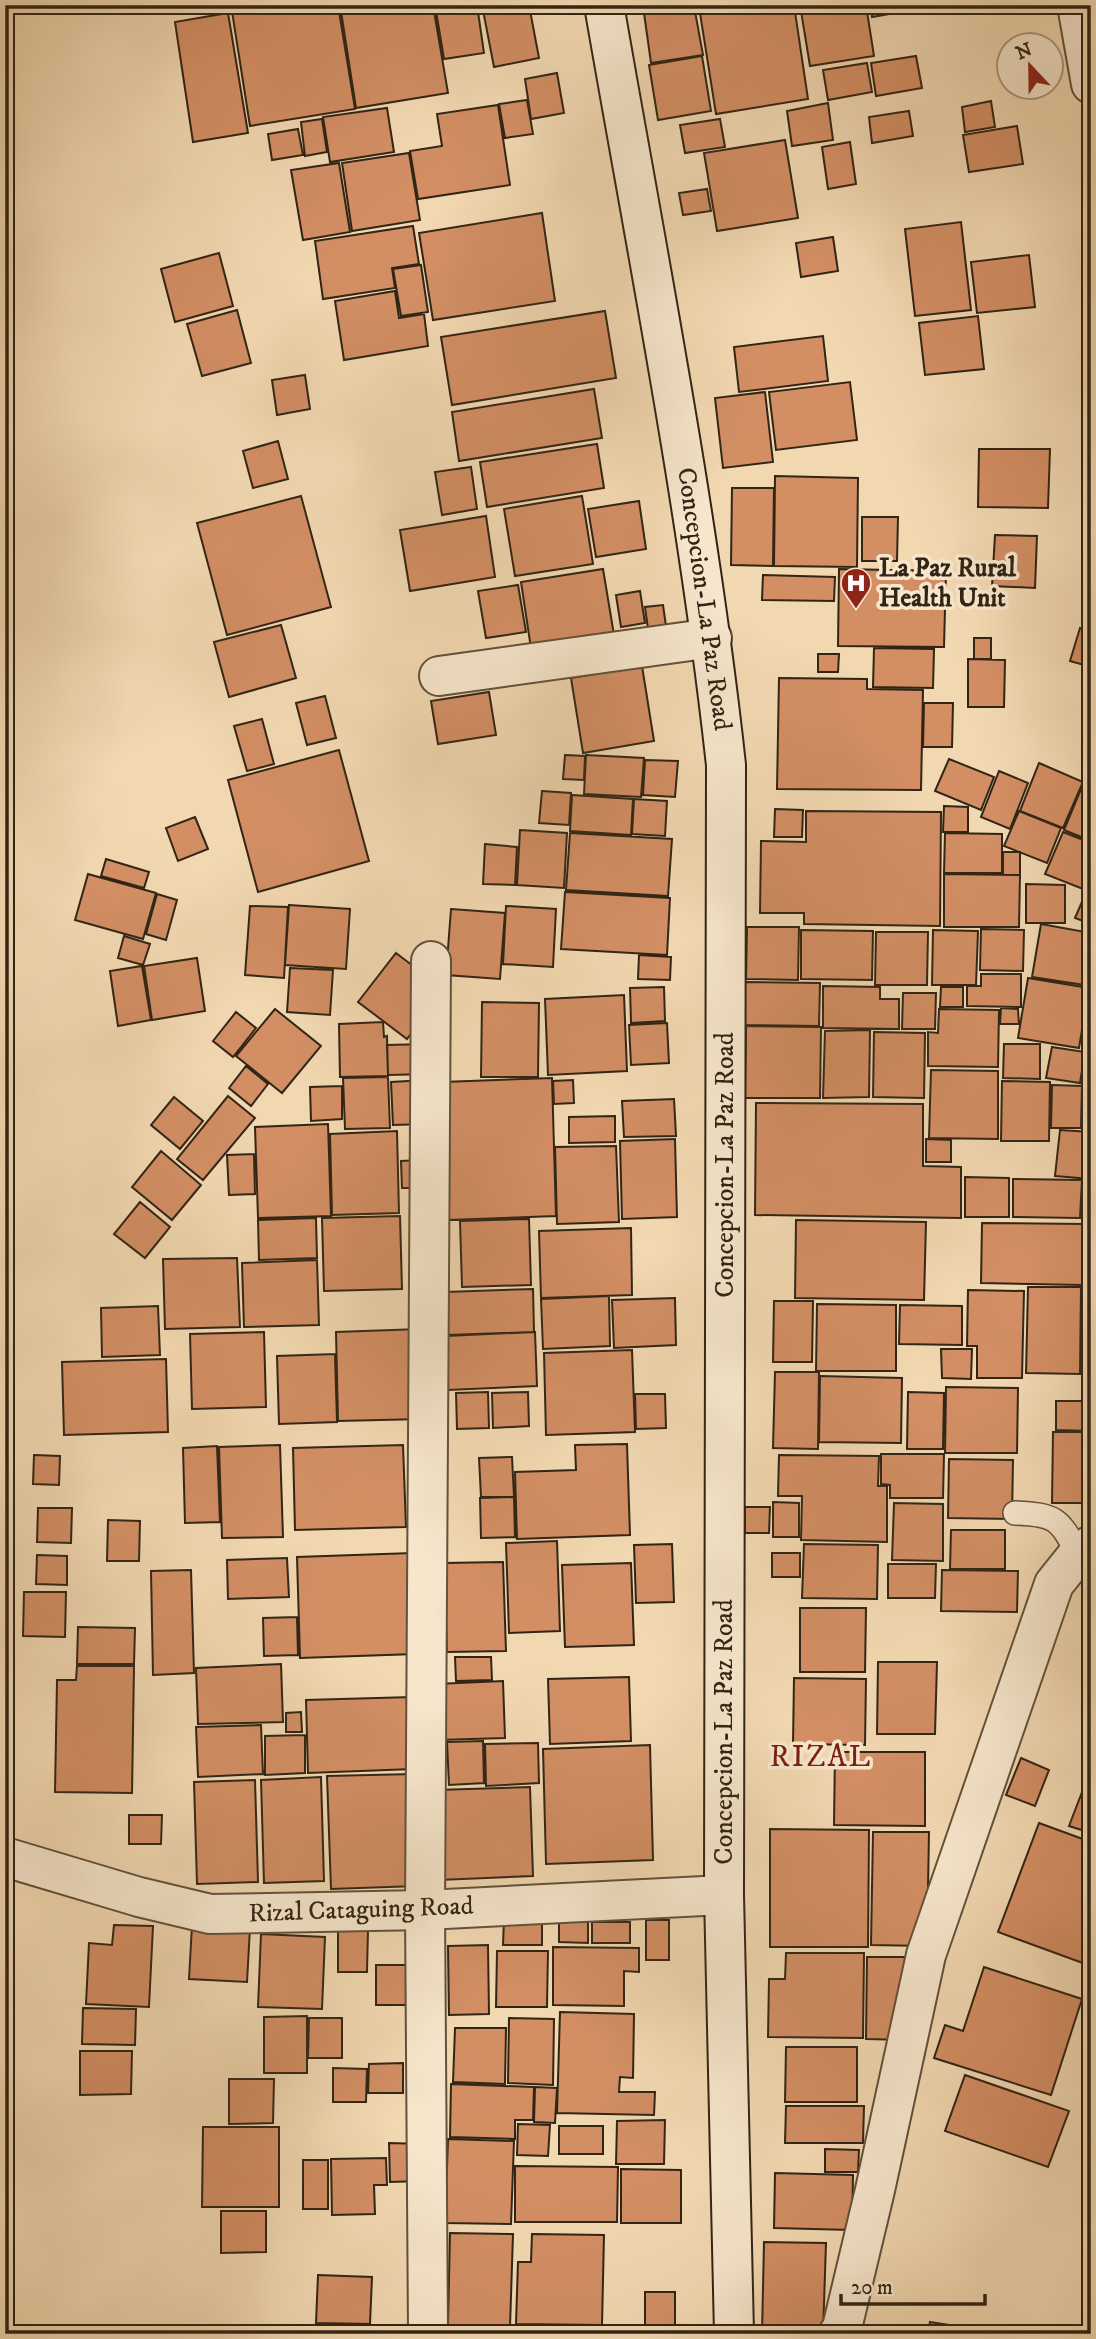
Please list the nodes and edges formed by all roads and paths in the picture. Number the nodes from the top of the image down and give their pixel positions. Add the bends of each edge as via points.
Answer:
1 (604, 5) edge
2 (1077, 5) edge
3 (1091, 84) edge
4 (712, 638) junction
5 (439, 676) dead end
6 (431, 961) dead end
7 (1015, 1513) dead end
8 (1084, 1549) edge
9 (5, 1857) edge
10 (724, 1895) junction
11 (425, 1910) junction
12 (428, 2334) edge
13 (734, 2334) edge
14 (838, 2334) edge

1 - 4 street, Concepcion-La Paz Road
2 - 3 street
4 - 5 street
4 - 10 street, Concepcion-La Paz Road via 726,765
6 - 11 street
7 - 8 lane via 1043,1515 1064,1527
8 - 14 street via 1054,1584 926,1955 876,2190
9 - 11 street, Rizal Cataguing Road via 211,1914
10 - 11 street, Rizal Cataguing Road
10 - 13 street, Concepcion-La Paz Road
11 - 12 street

